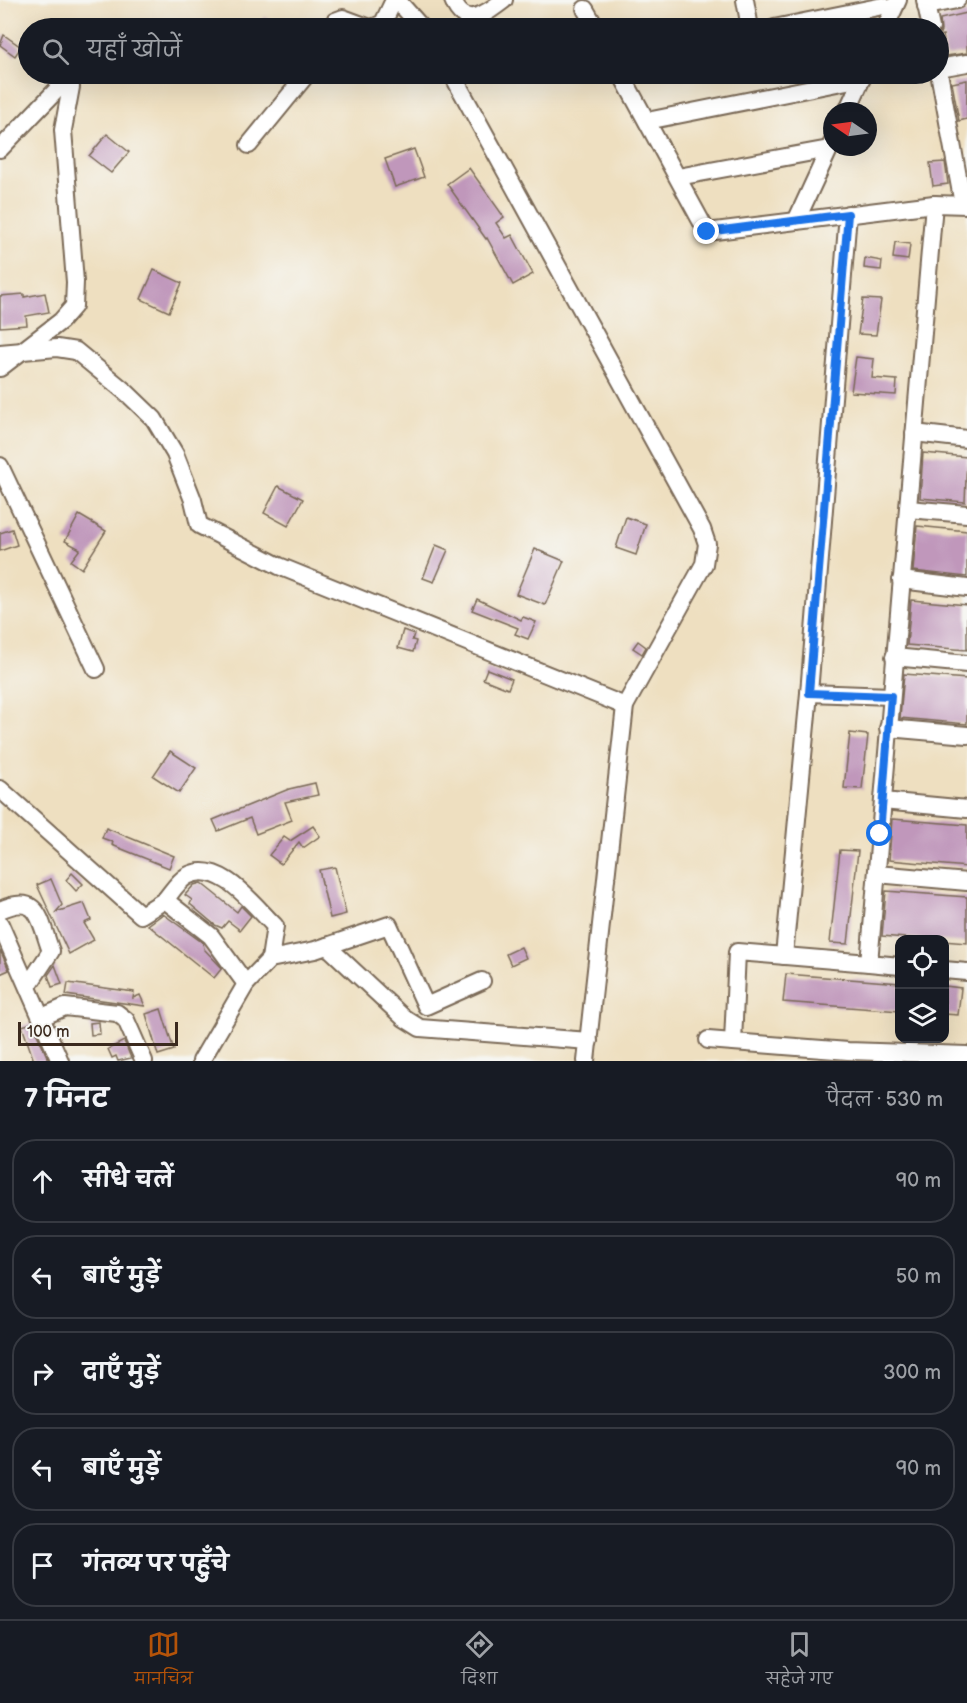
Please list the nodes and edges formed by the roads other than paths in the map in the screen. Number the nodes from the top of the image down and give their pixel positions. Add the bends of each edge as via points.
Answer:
1 (395, 0) edge
2 (453, 0) edge
3 (504, 0) edge
4 (745, 0) edge
5 (957, 0) edge
6 (887, 2) edge
7 (925, 3) edge
8 (585, 9) dead end
9 (386, 18) edge
10 (412, 18) edge
11 (590, 18) edge
12 (748, 18) edge
13 (817, 18) edge
14 (887, 18) edge
15 (929, 18) edge
16 (967, 63) edge
17 (949, 66) edge
18 (61, 84) edge
19 (70, 84) edge
20 (299, 84) edge
21 (457, 84) edge
22 (627, 84) edge
23 (825, 84) edge
24 (859, 84) edge
25 (942, 84) edge
26 (851, 102) edge
27 (647, 121) junction
28 (967, 129) edge
29 (950, 133) junction
30 (249, 145) dead end
31 (823, 148) edge
32 (0, 149) edge
33 (826, 156) edge
34 (678, 177) junction
35 (934, 204) junction
36 (965, 205) edge
37 (848, 214) junction
38 (796, 221) junction
39 (24, 350) junction
40 (0, 353) edge
41 (0, 368) edge
42 (914, 433) junction
43 (967, 439) edge
44 (0, 466) edge
45 (908, 509) junction
46 (967, 514) edge
47 (901, 580) junction
48 (967, 588) edge
49 (894, 657) junction
50 (967, 664) edge
51 (96, 669) dead end
52 (809, 693) junction
53 (891, 696) junction
54 (625, 706) junction
55 (888, 728) junction
56 (967, 735) edge
57 (0, 789) edge
58 (883, 801) junction
59 (967, 809) edge
60 (877, 874) junction
61 (967, 882) edge
62 (165, 900) junction
63 (0, 910) edge
64 (0, 924) edge
65 (327, 945) junction
66 (784, 956) junction
67 (270, 959) junction
68 (869, 963) junction
69 (895, 966) edge
70 (949, 970) edge
71 (967, 972) edge
72 (482, 981) dead end
73 (246, 984) junction
74 (28, 986) junction
75 (42, 1017) junction
76 (708, 1040) dead end
77 (588, 1041) junction
78 (733, 1042) junction
79 (967, 1055) edge
80 (848, 1056) edge
81 (60, 1061) edge
82 (144, 1061) edge
83 (201, 1061) edge
84 (586, 1061) edge

1 - 9 street
1 - 10 street
2 - 3 street via 461,13 472,17 485,14
4 - 12 street
5 - 7 street
6 - 13 street
6 - 14 street
7 - 15 street
8 - 11 street
16 - 17 street
18 - 32 street
19 - 39 street via 63,130 74,306
20 - 30 street
21 - 54 street via 707,544 704,564 693,587
22 - 27 street
23 - 27 street
24 - 26 street
25 - 29 street
27 - 34 street
28 - 29 street
29 - 36 street
31 - 34 street
33 - 38 street
34 - 38 street via 707,232
35 - 36 street
35 - 37 street
35 - 42 street
37 - 38 street
37 - 52 street
39 - 40 street
39 - 41 street
39 - 54 street via 76,351 154,419 176,454 199,525 279,566
42 - 43 street
42 - 45 street
44 - 51 street
45 - 46 street
45 - 47 street
47 - 48 street
47 - 49 street
49 - 50 street
49 - 53 street
52 - 53 street
52 - 66 street
53 - 55 street
54 - 77 street
55 - 56 street
55 - 58 street
57 - 62 street via 141,915
58 - 59 street
58 - 60 street
60 - 61 street
60 - 68 street
62 - 67 street via 184,877 197,872 225,879 275,926
62 - 73 street via 211,936
63 - 74 street via 16,903 34,908 51,951
64 - 74 street
65 - 67 street
65 - 72 street via 389,925 426,1006
65 - 77 street via 404,1018 420,1028
66 - 68 street
66 - 78 street via 737,952
67 - 73 street
68 - 69 street
70 - 71 street
73 - 83 street
74 - 75 street
75 - 81 street
75 - 82 street via 65,1007 117,1013 126,1020
76 - 78 street
77 - 84 street
78 - 80 street
79 - 80 street

